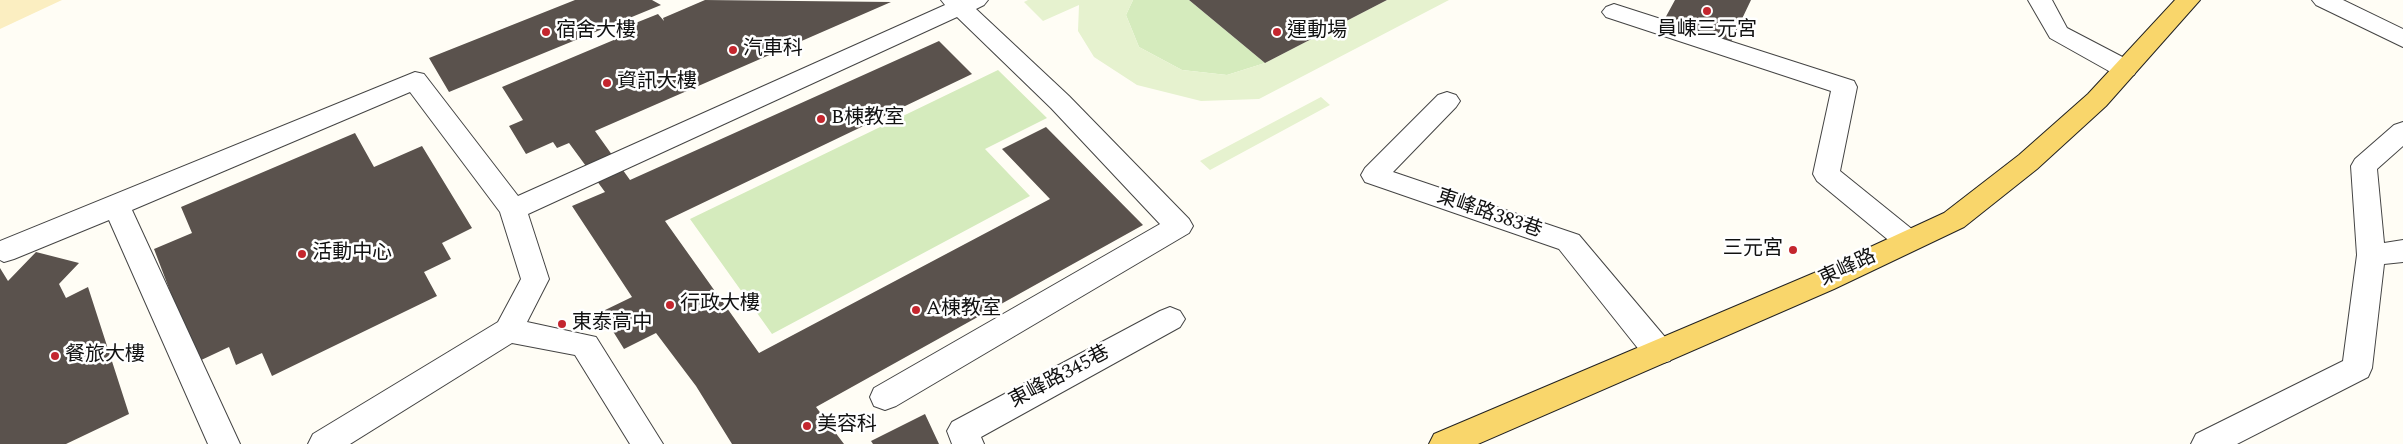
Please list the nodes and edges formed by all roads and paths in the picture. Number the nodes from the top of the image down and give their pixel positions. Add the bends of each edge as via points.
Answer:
1 (2040, 0) edge
2 (2188, 0) edge
3 (2324, 0) edge
4 (963, 2) edge
5 (1614, 12) dead end
6 (2403, 40) edge
7 (2125, 69) junction
8 (1447, 101) dead end
9 (2403, 131) edge
10 (116, 206) junction
11 (513, 209) junction
12 (1908, 241) junction
13 (4, 250) dead end
14 (2403, 251) edge
15 (2372, 255) junction
16 (1170, 319) dead end
17 (508, 330) junction
18 (1659, 352) junction
19 (885, 397) dead end
20 (224, 444) edge
21 (324, 444) edge
22 (647, 444) edge
23 (968, 444) edge
24 (1445, 444) edge
25 (2207, 444) edge

1 - 7 lane via 2058,33
2 - 7 main road, 東峰路
3 - 6 lane
4 - 11 lane
4 - 19 lane via 1179,226
5 - 12 lane via 1845,88 1826,174
7 - 12 main road, 東峰路 via 2097,100 2028,162 1954,220
8 - 18 lane, 東峰路383巷 via 1374,175 1570,242
9 - 15 lane via 2364,166
10 - 11 lane via 415,80
10 - 13 lane
10 - 20 lane
11 - 17 lane via 535,279
12 - 18 main road, 東峰路
14 - 15 lane
15 - 25 lane via 2357,368
16 - 23 lane, 東峰路345巷 via 963,431
17 - 21 lane
17 - 22 lane via 585,345
18 - 24 main road, 東峰路

